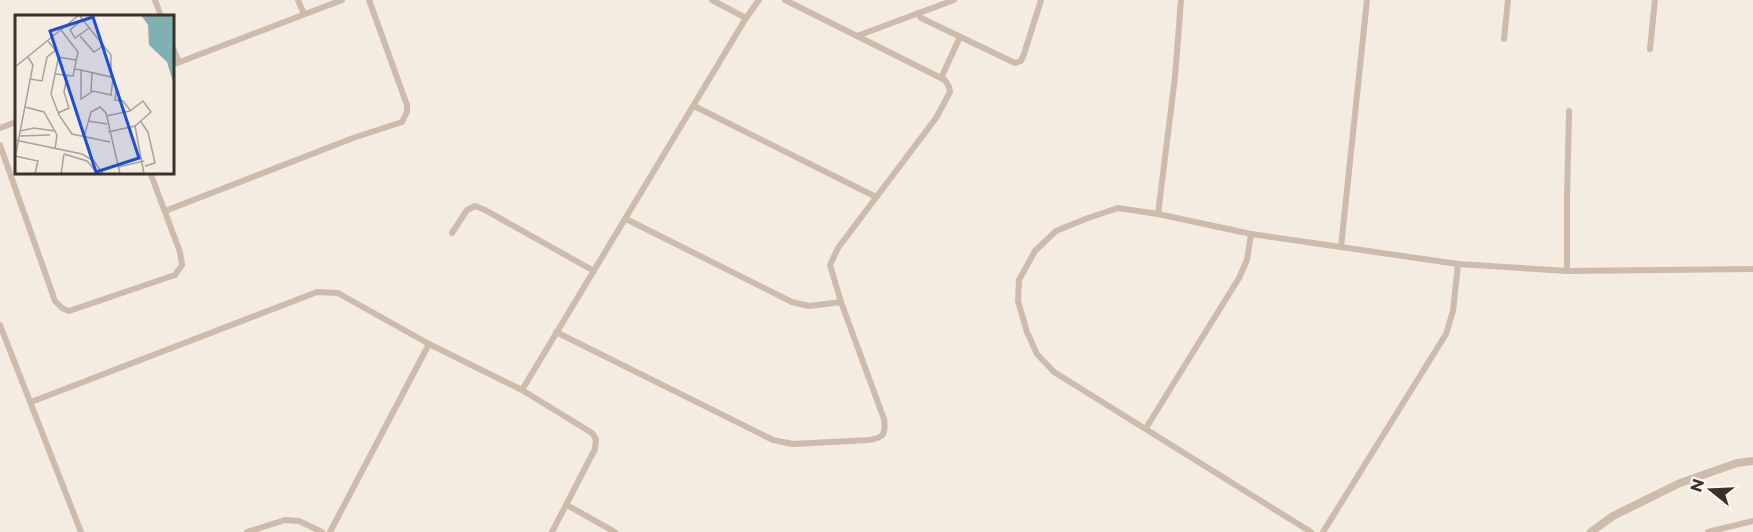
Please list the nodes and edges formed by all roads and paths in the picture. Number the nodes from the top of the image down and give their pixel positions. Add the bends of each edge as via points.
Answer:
1 (155, 0) edge
2 (298, 0) edge
3 (342, 0) edge
4 (369, 0) edge
5 (712, 0) edge
6 (759, 0) edge
7 (784, 0) edge
8 (954, 0) edge
9 (1041, 0) edge
10 (1181, 0) edge
11 (1367, 0) edge
12 (1508, 0) edge
13 (1655, 0) edge
14 (304, 14) junction
15 (918, 14) junction
16 (161, 15) edge
17 (746, 18) junction
18 (857, 36) junction
19 (960, 37) junction
20 (1504, 39) dead end
21 (1650, 49) dead end
22 (176, 63) edge
23 (941, 78) junction
24 (694, 106) junction
25 (1569, 111) dead end
26 (15, 122) edge
27 (0, 128) edge
28 (0, 145) edge
29 (151, 174) edge
30 (876, 197) junction
31 (165, 211) junction
32 (1158, 214) junction
33 (626, 219) junction
34 (452, 233) dead end
35 (1251, 234) junction
36 (1341, 247) junction
37 (1458, 264) junction
38 (1753, 269) edge
39 (594, 271) junction
40 (1567, 271) junction
41 (841, 302) junction
42 (0, 325) edge
43 (556, 332) junction
44 (429, 344) junction
45 (522, 390) junction
46 (31, 402) junction
47 (1146, 428) junction
48 (1753, 461) edge
49 (567, 505) junction
50 (1753, 520) edge
51 (81, 532) edge
52 (247, 532) edge
53 (322, 532) edge
54 (330, 532) edge
55 (552, 532) edge
56 (615, 532) edge
57 (1311, 532) edge
58 (1323, 532) edge
59 (1591, 532) edge
60 (1707, 532) edge

1 - 16 street
2 - 14 street
3 - 14 street
4 - 31 street via 407,105 402,122
5 - 17 street
6 - 17 street
7 - 18 street
8 - 15 street
9 - 19 street via 1021,61 1016,63
10 - 32 street
11 - 36 street
12 - 20 street
13 - 21 street
14 - 22 street
15 - 18 street
15 - 19 street
17 - 24 street
18 - 23 street
19 - 23 street
23 - 30 street via 950,92 936,118
24 - 30 street
24 - 33 street
25 - 40 street
26 - 27 street
28 - 31 street via 55,301 69,311 176,274 182,265 180,252
29 - 31 street
30 - 41 street via 830,264
32 - 35 street
32 - 47 street via 1118,208 1056,231 1035,251 1019,280 1018,301 1037,354 1054,372
33 - 39 street
33 - 41 street via 792,302 809,306
34 - 39 street via 467,210 476,206
35 - 36 street
35 - 47 street via 1239,278
36 - 37 street
37 - 40 street
37 - 58 street via 1446,334
38 - 40 street
39 - 43 street
41 - 43 street via 884,419 885,428 879,439 793,444 773,440
42 - 46 street
43 - 45 street
44 - 45 street
44 - 46 street via 338,293 317,292
44 - 54 street
45 - 49 street via 596,439 596,448
46 - 51 street
47 - 57 street
48 - 59 street via 1680,483 1613,516
49 - 55 street
49 - 56 street
50 - 60 street
52 - 53 street via 285,520 299,520

